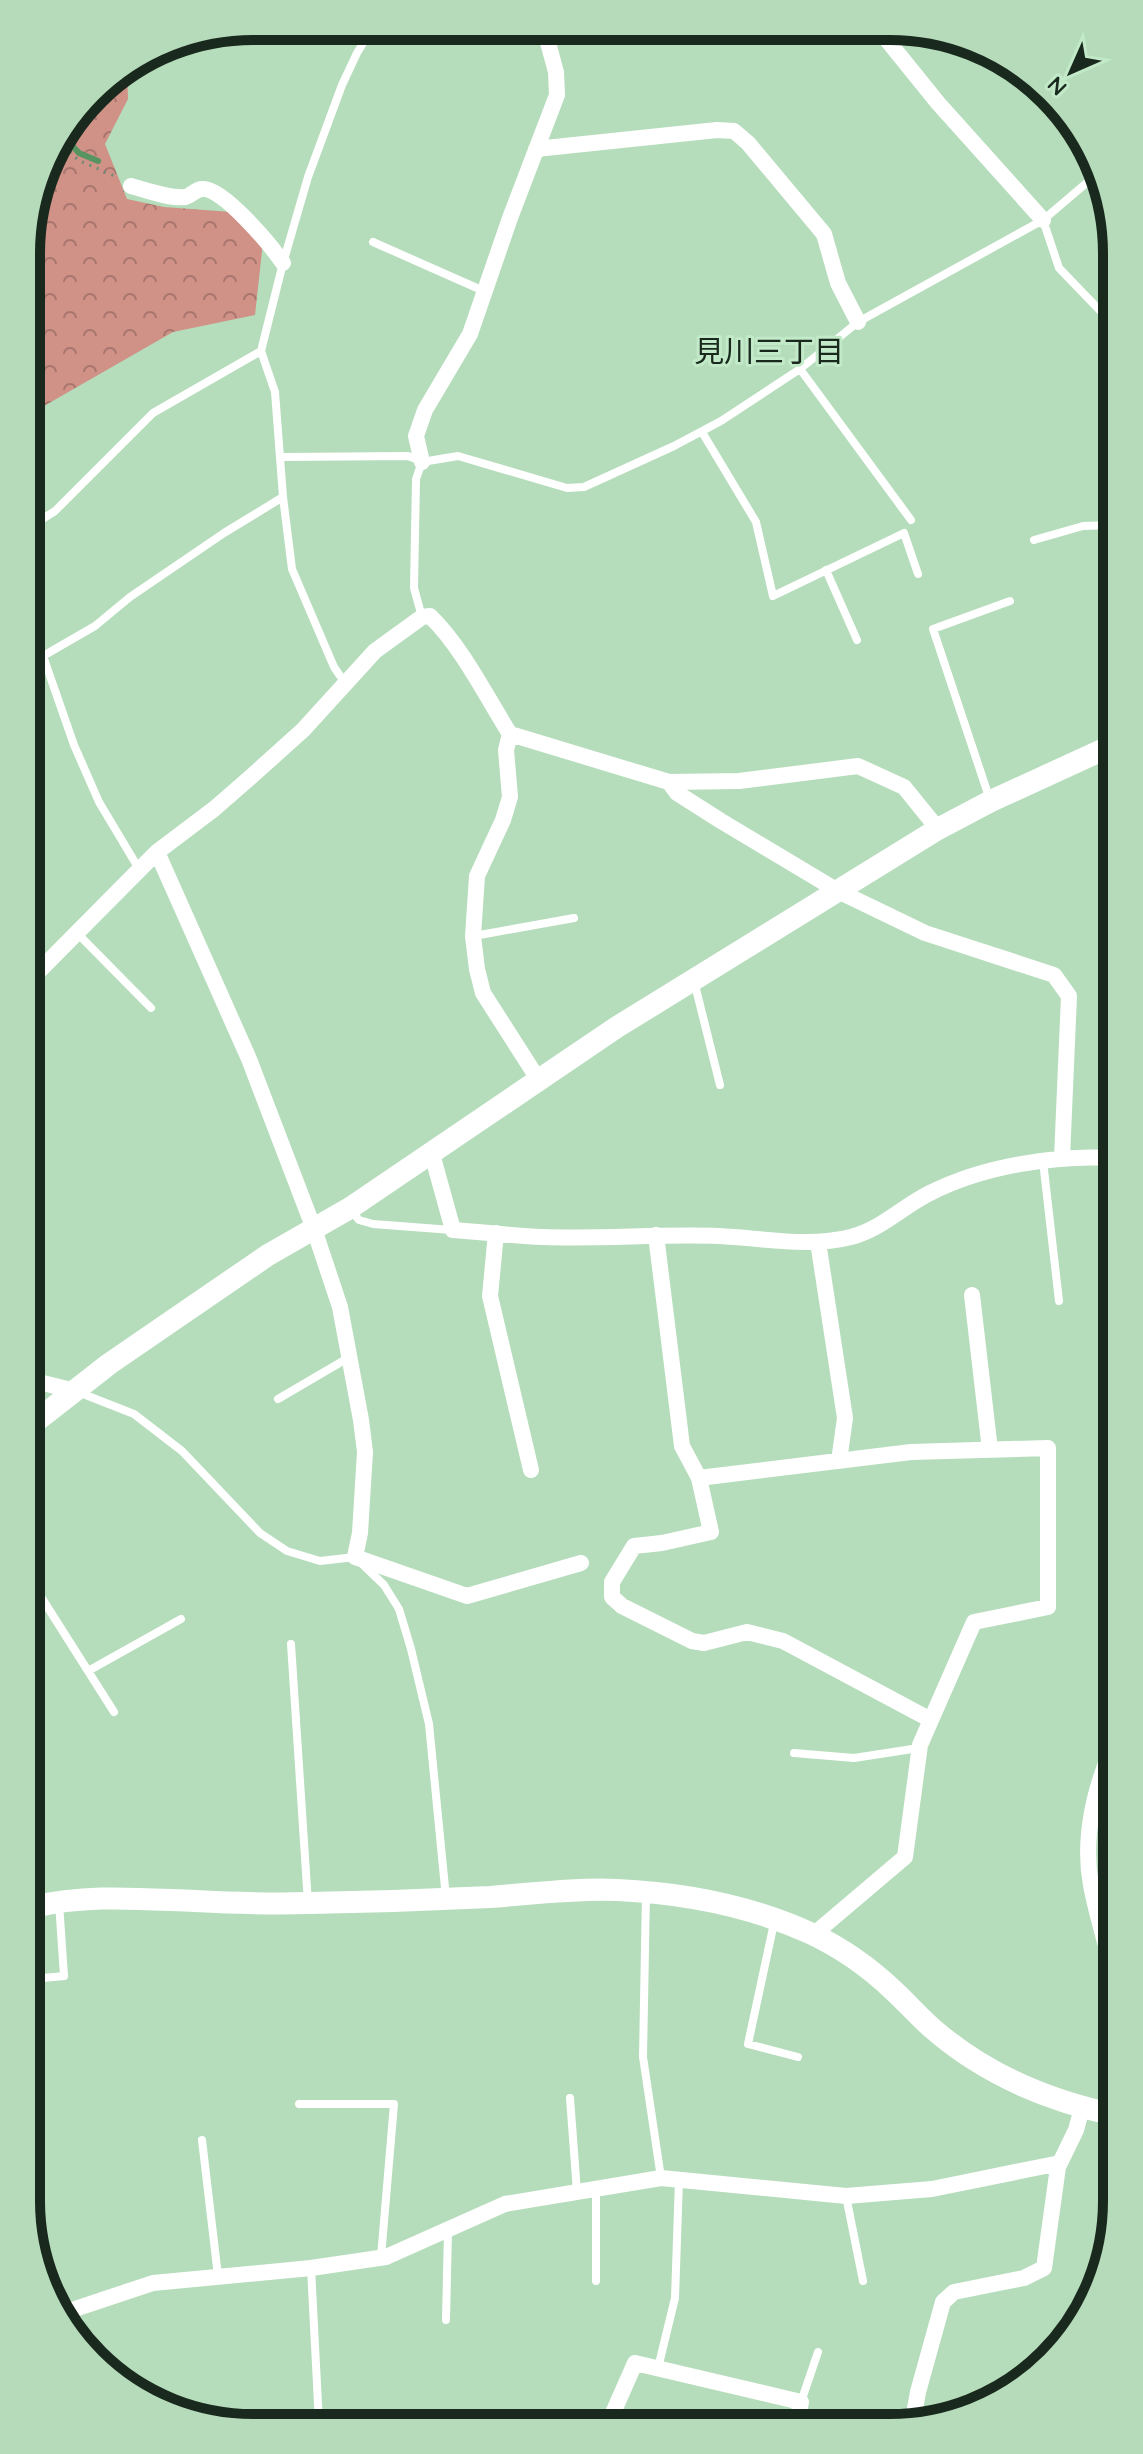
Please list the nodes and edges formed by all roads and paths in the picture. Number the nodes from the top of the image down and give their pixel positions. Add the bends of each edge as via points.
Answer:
1 (365, 40) edge
2 (547, 40) edge
3 (887, 40) edge
4 (68, 149) edge
5 (536, 149) junction
6 (1090, 180) edge
7 (131, 186) joint
8 (1043, 220) junction
9 (373, 242) dead end
10 (283, 263) junction
11 (486, 292) junction
12 (1103, 314) edge
13 (858, 322) junction
14 (261, 351) junction
15 (800, 369) junction
16 (702, 432) junction
17 (281, 457) junction
18 (422, 462) junction
19 (283, 497) junction
20 (40, 520) edge
21 (911, 520) dead end
22 (1103, 525) edge
23 (1034, 540) dead end
24 (826, 570) junction
25 (918, 574) dead end
26 (1010, 601) dead end
27 (422, 617) junction
28 (857, 640) dead end
29 (40, 651) edge
30 (43, 656) junction
31 (345, 683) junction
32 (510, 734) junction
33 (1103, 750) edge
34 (669, 782) junction
35 (991, 801) junction
36 (938, 829) junction
37 (157, 852) junction
38 (139, 869) junction
39 (838, 891) junction
40 (574, 918) dead end
41 (77, 932) junction
42 (473, 936) junction
43 (40, 967) edge
44 (694, 980) junction
45 (151, 1008) dead end
46 (538, 1079) junction
47 (720, 1085) dead end
48 (432, 1154) junction
49 (1062, 1158) junction
50 (1103, 1158) edge
51 (1043, 1161) junction
52 (350, 1208) junction
53 (314, 1229) junction
54 (453, 1230) junction
55 (496, 1233) junction
56 (656, 1235) junction
57 (818, 1242) junction
58 (972, 1295) dead end
59 (1059, 1301) dead end
60 (348, 1358) junction
61 (40, 1382) edge
62 (75, 1391) junction
63 (278, 1399) dead end
64 (40, 1418) edge
65 (990, 1450) junction
66 (839, 1461) junction
67 (531, 1470) dead end
68 (699, 1478) junction
69 (355, 1557) junction
70 (581, 1563) dead end
71 (40, 1595) edge
72 (181, 1619) dead end
73 (291, 1644) dead end
74 (88, 1671) junction
75 (114, 1712) dead end
76 (931, 1720) junction
77 (920, 1748) junction
78 (794, 1753) dead end
79 (1103, 1771) edge
80 (646, 1893) junction
81 (446, 1899) junction
82 (59, 1902) junction
83 (308, 1903) junction
84 (40, 1906) edge
85 (775, 1918) junction
86 (1103, 1932) edge
87 (813, 1935) junction
88 (40, 1978) edge
89 (798, 2057) dead end
90 (570, 2098) dead end
91 (299, 2104) dead end
92 (1082, 2108) junction
93 (1103, 2112) edge
94 (202, 2140) dead end
95 (1060, 2163) junction
96 (661, 2178) junction
97 (679, 2180) junction
98 (596, 2189) junction
99 (577, 2192) junction
100 (846, 2196) junction
101 (448, 2229) junction
102 (381, 2257) junction
103 (311, 2268) junction
104 (218, 2277) junction
105 (596, 2281) dead end
106 (863, 2281) dead end
107 (70, 2311) edge
108 (446, 2320) dead end
109 (818, 2352) dead end
110 (658, 2368) junction
111 (801, 2402) junction
112 (914, 2412) edge
113 (319, 2414) edge
114 (613, 2414) edge
115 (798, 2414) edge

1 - 10 lane via 308,177
2 - 5 street via 557,95
3 - 8 street
4 - 7 path via 78,160
5 - 11 street
5 - 13 street via 734,131 824,234 838,283
6 - 8 lane
7 - 10 street via 186,197 202,189 215,191
8 - 12 lane via 1059,268
8 - 13 lane
9 - 11 lane
10 - 14 lane
11 - 18 street via 470,334 425,410 416,436
13 - 15 lane
14 - 17 lane via 275,392
14 - 20 lane via 153,413
15 - 16 lane
15 - 21 lane
16 - 18 lane via 584,487 567,488 458,456
16 - 24 lane via 756,522 773,596
17 - 18 lane via 408,456
17 - 19 lane
18 - 27 lane via 416,479 414,588
19 - 30 lane
19 - 31 lane via 292,569
22 - 23 lane
24 - 25 lane via 904,533
24 - 28 lane
26 - 35 lane via 933,629
27 - 31 street via 375,651
27 - 32 street via 430,616 440,625
29 - 30 lane
30 - 38 lane via 99,802
31 - 37 street via 253,775
32 - 34 street
32 - 42 street via 510,797 477,876
33 - 35 street
34 - 36 street via 739,781 858,766 904,787
34 - 39 street via 677,793
35 - 36 street
36 - 39 street
37 - 38 street
37 - 53 street via 249,1059
38 - 41 street
39 - 44 street
39 - 49 street via 925,933 1054,975 1069,996
40 - 42 lane
41 - 43 street
41 - 45 lane
42 - 46 street via 483,993
44 - 46 street
44 - 47 lane
46 - 48 street
48 - 52 street
48 - 54 street
49 - 50 street
49 - 51 street
51 - 57 street via 980,1173 929,1193 867,1232
51 - 59 lane
52 - 53 street
52 - 54 lane via 359,1220 373,1224
53 - 60 street via 340,1307
53 - 62 street via 178,1315
54 - 55 street
55 - 56 street
55 - 67 street via 490,1296
56 - 57 street
56 - 68 street via 682,1446
57 - 66 street via 845,1418
58 - 65 street
60 - 63 lane
60 - 69 street via 365,1452
61 - 62 street
62 - 64 street
62 - 69 lane via 134,1414 182,1451 260,1533 287,1551 320,1561
65 - 66 street
65 - 76 street via 1048,1448 1048,1607 974,1622
66 - 68 street
68 - 76 street via 711,1532 634,1546 612,1582 612,1597 692,1641 747,1632 783,1641
69 - 70 street via 467,1596
69 - 81 lane via 384,1585 399,1609 411,1649 429,1724
71 - 74 lane
72 - 74 lane
73 - 83 lane
74 - 75 lane
76 - 77 street
77 - 78 lane via 854,1758
77 - 87 street via 905,1857
79 - 86 street via 1088,1850
80 - 81 street
80 - 85 street via 734,1905
80 - 96 lane via 643,2057
81 - 83 street
82 - 83 street via 135,1898
82 - 84 street
82 - 88 lane via 64,1976
85 - 87 street
85 - 89 lane via 748,2044
87 - 92 street via 867,1968 932,2028 987,2068
90 - 99 lane
91 - 102 lane via 394,2104
92 - 93 street
92 - 95 street
94 - 104 lane
95 - 100 street via 932,2189
95 - 112 street via 1044,2268 1024,2278 954,2292 943,2302
96 - 97 street
96 - 98 street
97 - 100 street
97 - 110 lane via 675,2298
98 - 99 street
98 - 105 lane
99 - 101 street via 505,2204
100 - 106 lane
101 - 102 street
101 - 108 lane
102 - 103 street
103 - 104 street
103 - 113 lane
104 - 107 street via 153,2283
109 - 111 lane
110 - 111 street
110 - 114 street via 635,2363
111 - 115 street

